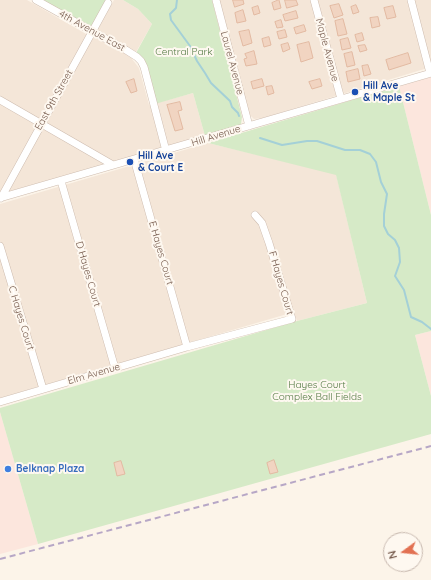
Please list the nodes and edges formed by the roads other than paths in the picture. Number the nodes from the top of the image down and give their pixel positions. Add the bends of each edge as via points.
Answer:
1 (36, 0) edge
2 (216, 0) edge
3 (314, 0) edge
4 (411, 0) edge
5 (108, 3) dead end
6 (92, 31) junction
7 (431, 73) edge
8 (341, 99) junction
9 (0, 100) edge
10 (41, 124) junction
11 (248, 126) junction
12 (166, 151) junction
13 (134, 160) junction
14 (113, 165) junction
15 (61, 181) junction
16 (1, 198) edge
17 (255, 215) dead end
18 (0, 246) edge
19 (187, 347) junction
20 (116, 368) junction
21 (42, 389) junction
22 (0, 402) edge

1 - 6 street, 4th Avenue East
2 - 11 street, Laurel Avenue
3 - 8 street, Maple Avenue
4 - 7 street
5 - 6 street, East 9th Street
6 - 10 street, East 9th Street
6 - 12 street, 4th Avenue East via 137,57 144,67
7 - 8 street, Hill Avenue
8 - 11 street, Hill Avenue
9 - 10 street
10 - 14 street
10 - 16 street, East 9th Street
11 - 12 street, Hill Avenue
12 - 13 street, Hill Avenue
13 - 14 street, Hill Avenue
13 - 19 street, E Hayes Court
14 - 15 street, Hill Avenue
15 - 16 street, Hill Avenue
15 - 20 street, D Hayes Court
17 - 19 street, F Hayes Court via 262,223 292,319
18 - 21 street, C Hayes Court
19 - 20 street, Elm Avenue
20 - 21 street, Elm Avenue
21 - 22 street, Elm Avenue

